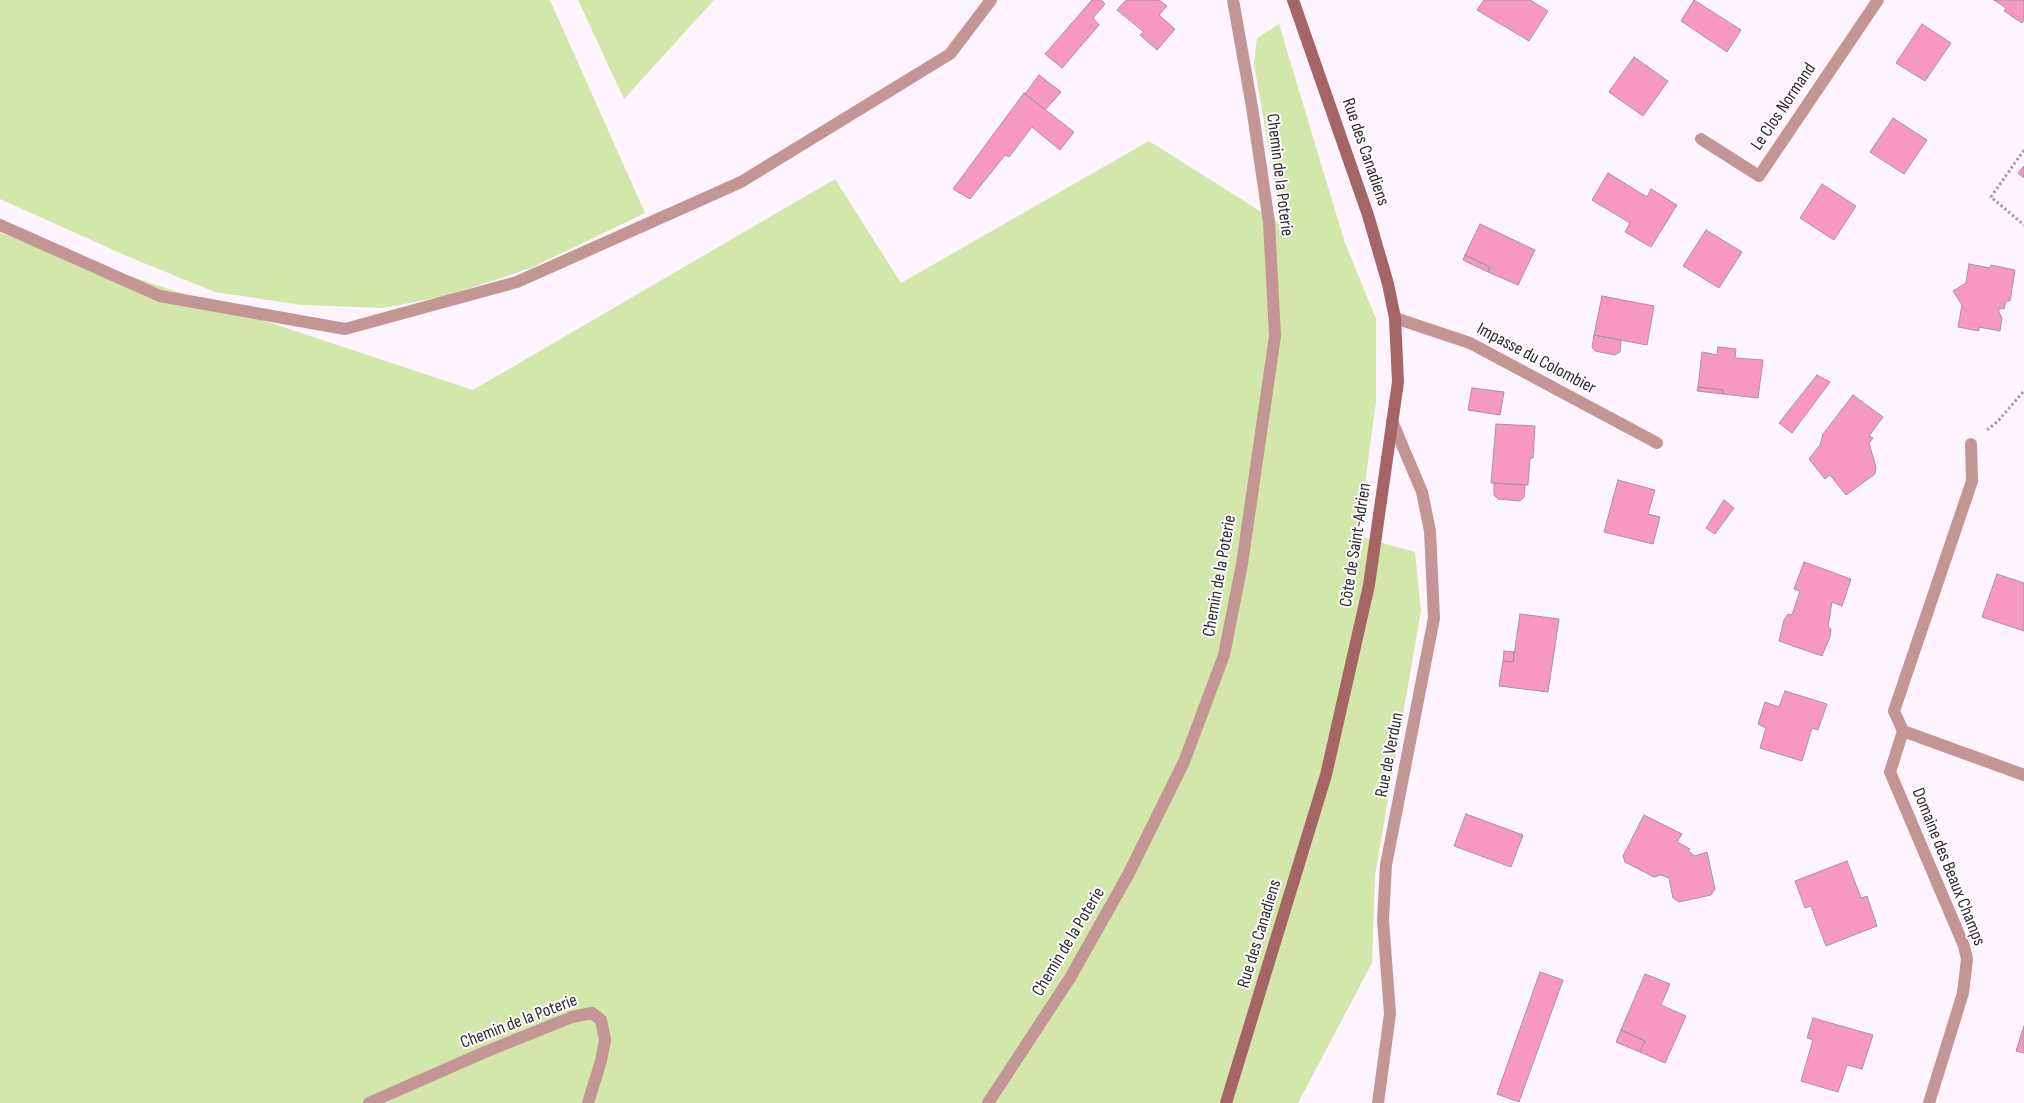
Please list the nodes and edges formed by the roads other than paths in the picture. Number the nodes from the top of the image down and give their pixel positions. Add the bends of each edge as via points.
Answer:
1 (991, 0) edge
2 (1233, 0) edge
3 (1293, 0) edge
4 (1878, 0) edge
5 (1701, 139) dead end
6 (0, 225) edge
7 (1395, 318) junction
8 (1392, 421) junction
9 (1657, 443) dead end
10 (1971, 444) road end
11 (1903, 731) junction
12 (1326, 775) joint
13 (2024, 776) edge
14 (369, 1103) edge
15 (588, 1103) edge
16 (988, 1103) edge
17 (1226, 1103) edge
18 (1378, 1103) edge
19 (1928, 1103) edge

1 - 6 street via 950,54 741,182 517,282 346,329 160,296
2 - 16 street, Chemin de la Poterie via 1269,222 1275,336 1242,564 1224,655 1184,762 1128,875 1070,978
3 - 7 main road, Rue des Canadiens via 1368,215
4 - 5 street, Le Clos Normand via 1759,176
7 - 8 main road, Côte de Saint-Adrien via 1398,382
7 - 9 street, Impasse du Colombier via 1470,343
8 - 12 main road, Côte de Saint-Adrien via 1369,585
8 - 18 street, Rue de Verdun via 1422,492 1430,531 1434,618 1386,866 1383,920 1390,1014
10 - 11 street via 1972,481 1894,711
11 - 13 street
11 - 19 street, Domaine des Beaux Champs via 1890,772 1967,959 1963,993
12 - 17 main road, Rue des Canadiens
14 - 15 street, Chemin de la Poterie via 572,1017 592,1013 601,1020 605,1040

